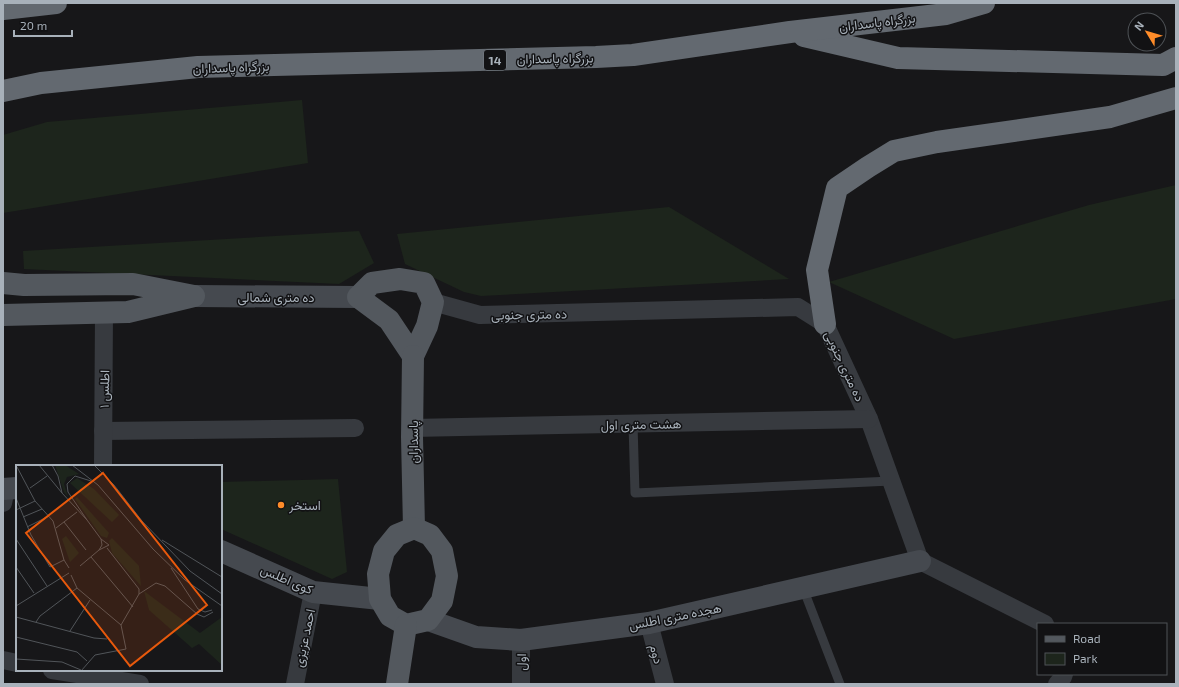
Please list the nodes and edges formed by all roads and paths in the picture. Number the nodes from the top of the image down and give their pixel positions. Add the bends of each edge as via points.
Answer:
1 (56, 3) edge
2 (984, 3) edge
3 (3, 9) edge
4 (790, 32) junction
5 (1176, 58) edge
6 (41, 83) junction
7 (3, 90) edge
8 (1176, 98) edge
9 (3, 101) edge
10 (3, 283) edge
11 (194, 296) junction
12 (358, 297) junction
13 (433, 302) junction
14 (104, 313) junction
15 (3, 315) edge
16 (825, 324) junction
17 (413, 356) junction
18 (869, 419) junction
19 (633, 424) junction
20 (355, 428) dead end
21 (412, 428) junction
22 (103, 431) junction
23 (103, 465) edge
24 (891, 481) junction
25 (414, 528) junction
26 (222, 551) edge
27 (920, 561) junction
28 (803, 588) junction
29 (313, 592) junction
30 (380, 599) junction
31 (428, 620) junction
32 (649, 623) junction
33 (1043, 623) edge
34 (406, 625) junction
35 (521, 640) junction
36 (3, 660) edge
37 (16, 663) edge
38 (58, 671) edge
39 (1064, 675) edge
40 (140, 684) edge
41 (295, 684) edge
42 (397, 684) edge
43 (521, 684) edge
44 (665, 684) edge
45 (840, 684) edge
46 (1057, 684) edge

1 - 3 highway
2 - 4 highway, بزرگراه پاسداران / 14 via 946,14
4 - 5 highway via 898,58 1162,65
4 - 6 highway, بزرگراه پاسداران / 14 via 633,55 198,67
6 - 7 highway, بزرگراه پاسداران / 14
6 - 9 main road
8 - 16 highway via 1110,117 937,142 894,151 868,167 837,188 817,270
10 - 11 main road via 133,284
11 - 12 street, ده متری شمالی
11 - 14 main road via 128,312
12 - 13 main road via 372,283 400,279 424,283
12 - 17 main road via 390,320
13 - 16 street, ده متری جنوبی via 480,315 798,307
13 - 17 main road, پاسداران via 427,326
14 - 15 main road
14 - 22 street, اطلس ۱
16 - 18 street, ده متری جنوبی
17 - 21 main road, پاسداران
18 - 19 street, هشت متری اول
18 - 24 street, ده متری جنوبی
19 - 21 street, هشت متری اول
19 - 24 lane via 635,493
20 - 22 street
21 - 25 main road, پاسداران
22 - 23 street, اطلس ۱
24 - 27 street, ده متری جنوبی
25 - 30 main road via 396,535 384,551 378,574
25 - 31 main road via 430,535 442,551 447,576 442,601
26 - 29 street, کوی اطلس
27 - 28 street, هجده متری اطلس
27 - 33 street
28 - 32 street, هجده متری اطلس
28 - 45 lane
29 - 30 street, کوی اطلس
29 - 41 street, احمد عزیزی
30 - 34 main road via 390,616
31 - 34 main road
31 - 35 street, هجده متری اطلس via 476,637
32 - 35 street, هجده متری اطلس
32 - 44 street, دوم
34 - 42 main road
35 - 43 street, اول
36 - 37 street
38 - 40 street
39 - 46 street

